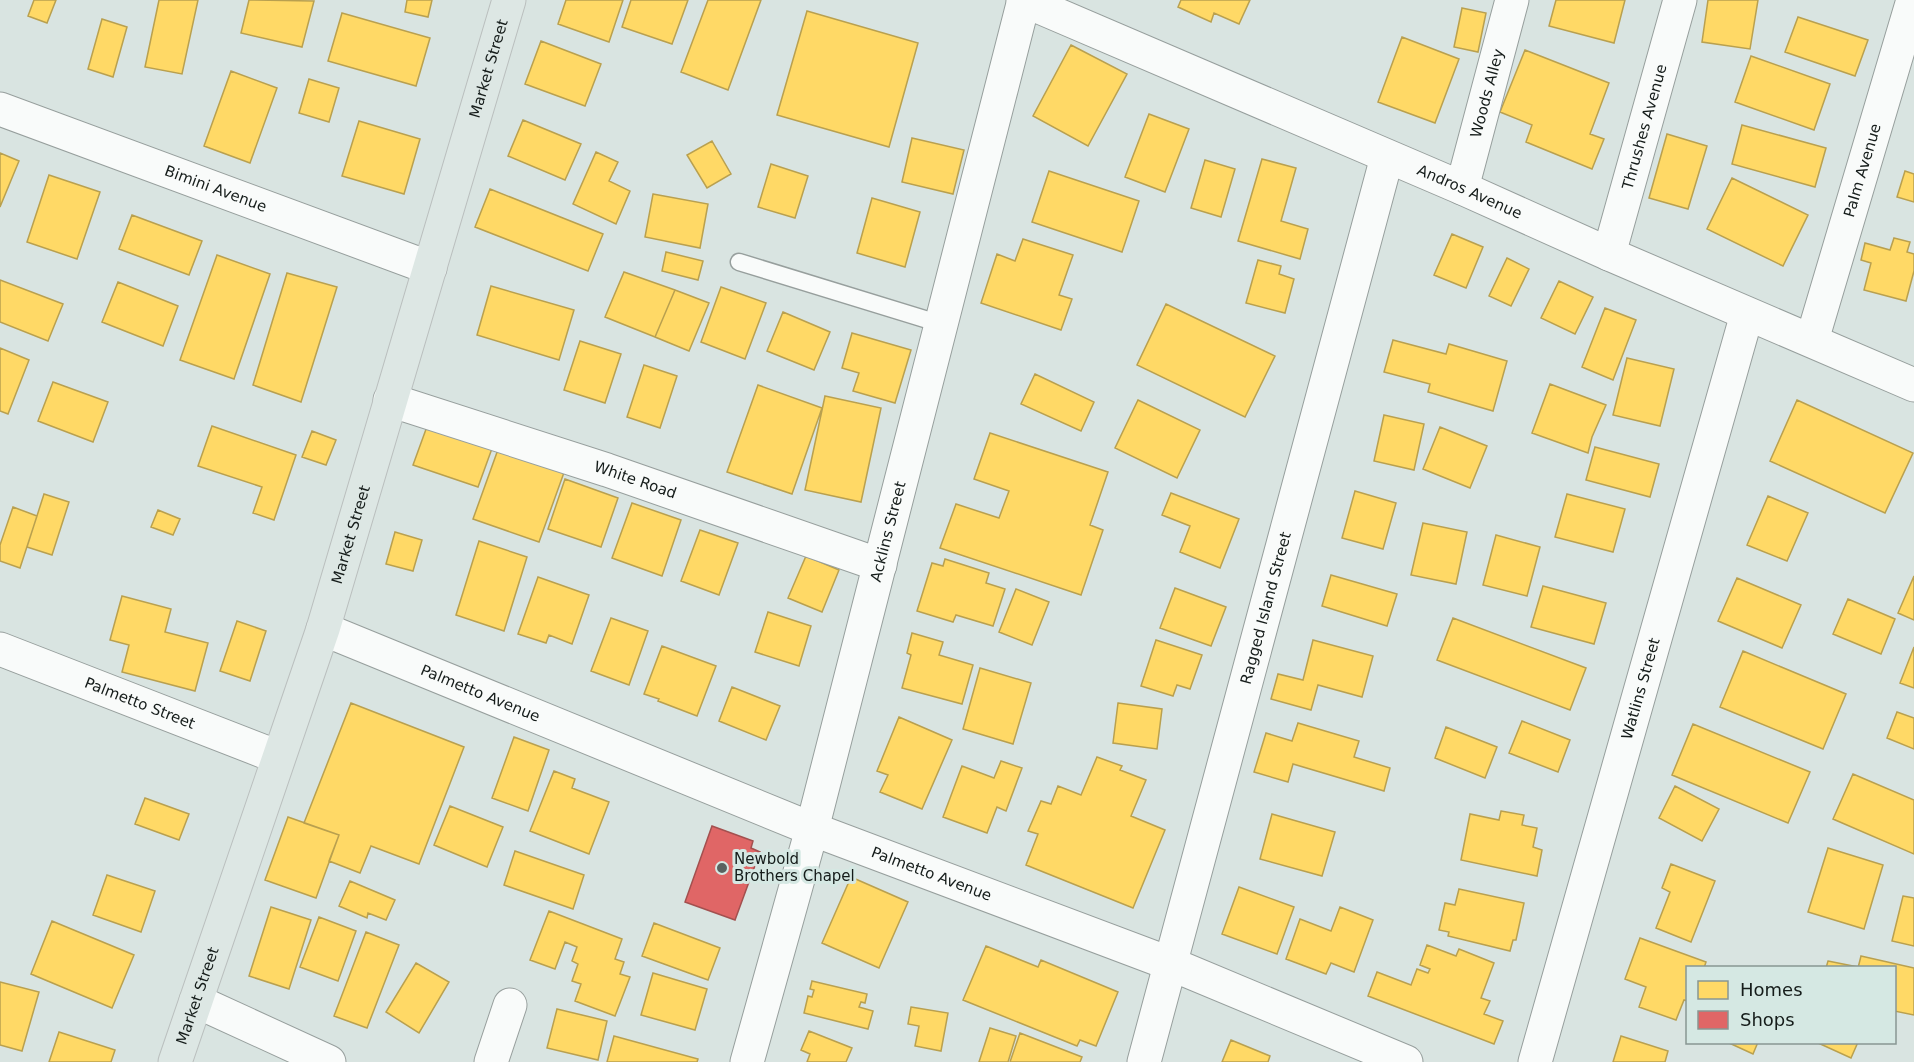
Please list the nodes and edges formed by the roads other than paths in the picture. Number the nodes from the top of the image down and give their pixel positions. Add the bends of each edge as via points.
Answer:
1 (509, 0) edge
2 (1023, 0) edge
3 (1512, 0) edge
4 (1680, 0) edge
5 (1913, 0) edge
6 (0, 109) edge
7 (1387, 157) junction
8 (1462, 188) junction
9 (1609, 254) junction
10 (739, 262) dead end
11 (430, 268) junction
12 (1746, 314) junction
13 (941, 324) junction
14 (1812, 340) junction
15 (1914, 385) edge
16 (390, 400) junction
17 (880, 565) junction
18 (323, 629) junction
19 (0, 649) edge
20 (278, 757) junction
21 (812, 829) junction
22 (1171, 964) junction
23 (196, 1001) junction
24 (510, 1005) dead end
25 (175, 1062) edge
26 (329, 1062) edge
27 (491, 1062) edge
28 (747, 1062) edge
29 (1144, 1062) edge
30 (1406, 1062) edge
31 (1535, 1062) edge

1 - 11 main road, Market Street
2 - 7 street, Andros Avenue
2 - 13 street, Acklins Street
3 - 8 street, Woods Alley
4 - 9 street, Thrushes Avenue
5 - 14 street, Palm Avenue
6 - 11 street, Bimini Avenue
7 - 8 street, Andros Avenue
7 - 22 street, Ragged Island Street
8 - 9 street, Andros Avenue
9 - 12 street, Andros Avenue
10 - 13 lane
11 - 16 main road, Market Street
12 - 14 street, Andros Avenue
12 - 31 street, Watlins Street
13 - 17 street, Acklins Street
14 - 15 street, Andros Avenue
16 - 17 street, White Road
16 - 18 main road, Market Street
17 - 21 street, Acklins Street
18 - 20 main road, Market Street
18 - 21 street, Palmetto Avenue
19 - 20 street, Palmetto Street
20 - 23 main road, Market Street
21 - 22 street, Palmetto Avenue
21 - 28 street, Acklins Street
22 - 29 street, Ragged Island Street
22 - 30 street, Palmetto Avenue
23 - 25 main road, Market Street
23 - 26 street
24 - 27 street

